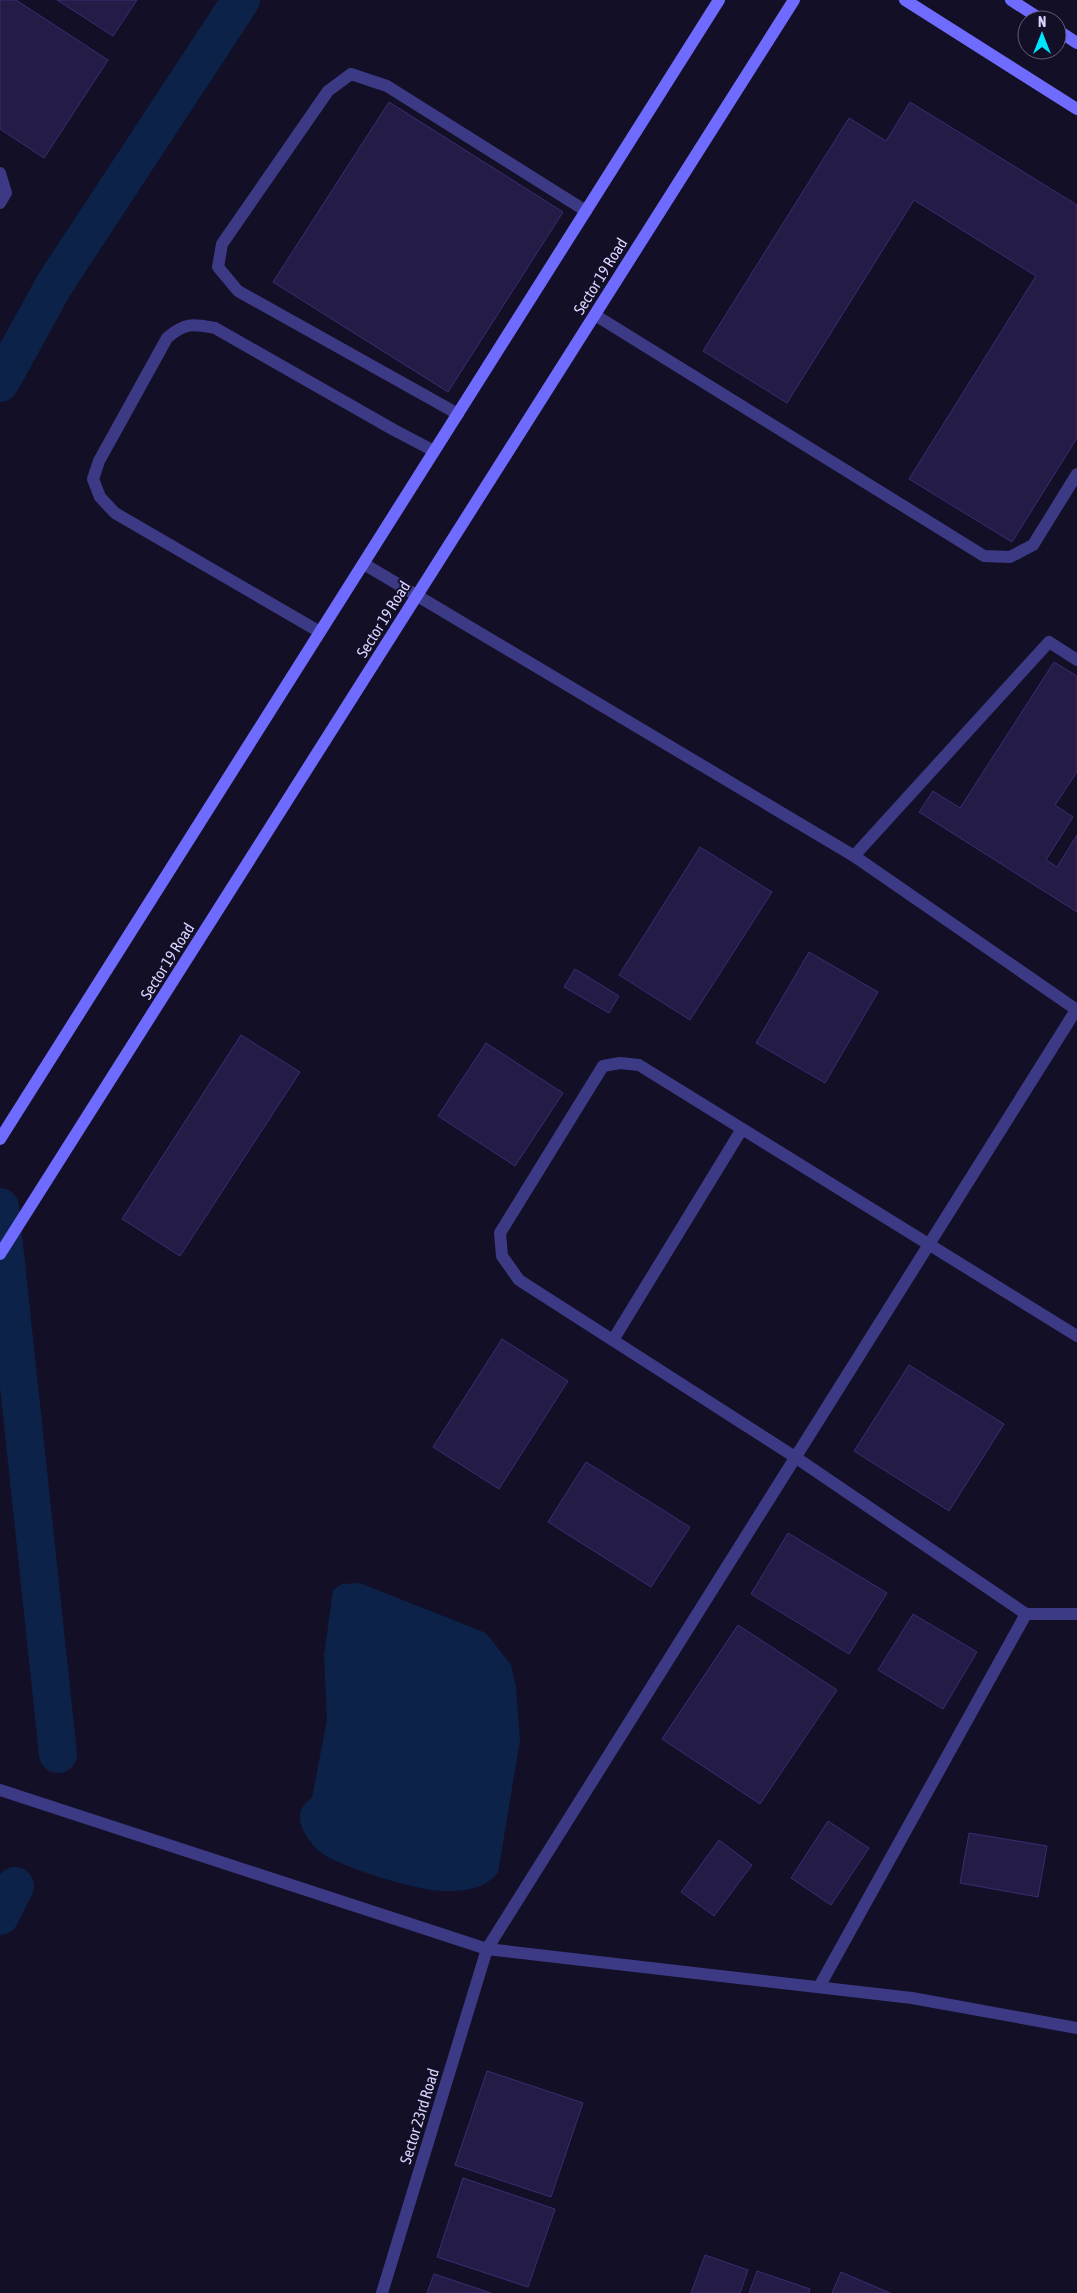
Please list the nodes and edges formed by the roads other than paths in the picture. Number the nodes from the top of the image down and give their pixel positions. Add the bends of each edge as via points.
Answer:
1 (719, 0) edge
2 (794, 0) edge
3 (905, 0) edge
4 (1011, 0) edge
5 (1026, 10) edge
6 (1077, 109) edge
7 (0, 173) edge
8 (0, 203) edge
9 (586, 211) junction
10 (595, 315) junction
11 (458, 414) junction
12 (434, 451) junction
13 (1077, 474) edge
14 (364, 564) junction
15 (416, 597) junction
16 (320, 632) junction
17 (1077, 660) edge
18 (854, 856) junction
19 (1076, 1010) edge
20 (742, 1129) junction
21 (0, 1139) edge
22 (929, 1244) junction
23 (0, 1254) edge
24 (1077, 1336) edge
25 (612, 1340) junction
26 (795, 1457) junction
27 (1026, 1614) junction
28 (1077, 1614) edge
29 (0, 1790) edge
30 (487, 1949) junction
31 (819, 1987) junction
32 (1077, 2028) edge
33 (382, 2293) edge

1 - 9 street
2 - 10 street, Sector 19 Road
3 - 6 street
4 - 5 street
7 - 8 street via 6,193
9 - 11 street
9 - 11 street via 387,86 351,74 328,91 222,244 218,267 238,291
10 - 13 street via 984,556 1010,557 1032,546
10 - 15 street, Sector 19 Road
11 - 12 street
12 - 14 street
12 - 16 street via 215,328 193,324 178,328 167,338 99,460 93,479 100,497 115,513
14 - 15 street
14 - 16 street
15 - 18 street
15 - 23 street, Sector 19 Road
16 - 21 street
17 - 18 street via 1049,642
18 - 19 street
19 - 22 street, Sector 23rd Road
20 - 22 street
20 - 25 street
20 - 25 street via 639,1065 620,1063 603,1066 500,1233 502,1256 518,1280
22 - 24 street
22 - 26 street, Sector 23rd Road
25 - 26 street
26 - 27 street
26 - 30 street, Sector 23rd Road
27 - 28 street
27 - 31 street
29 - 30 street
30 - 31 street
30 - 33 street, Sector 23rd Road
31 - 32 street via 912,1998

